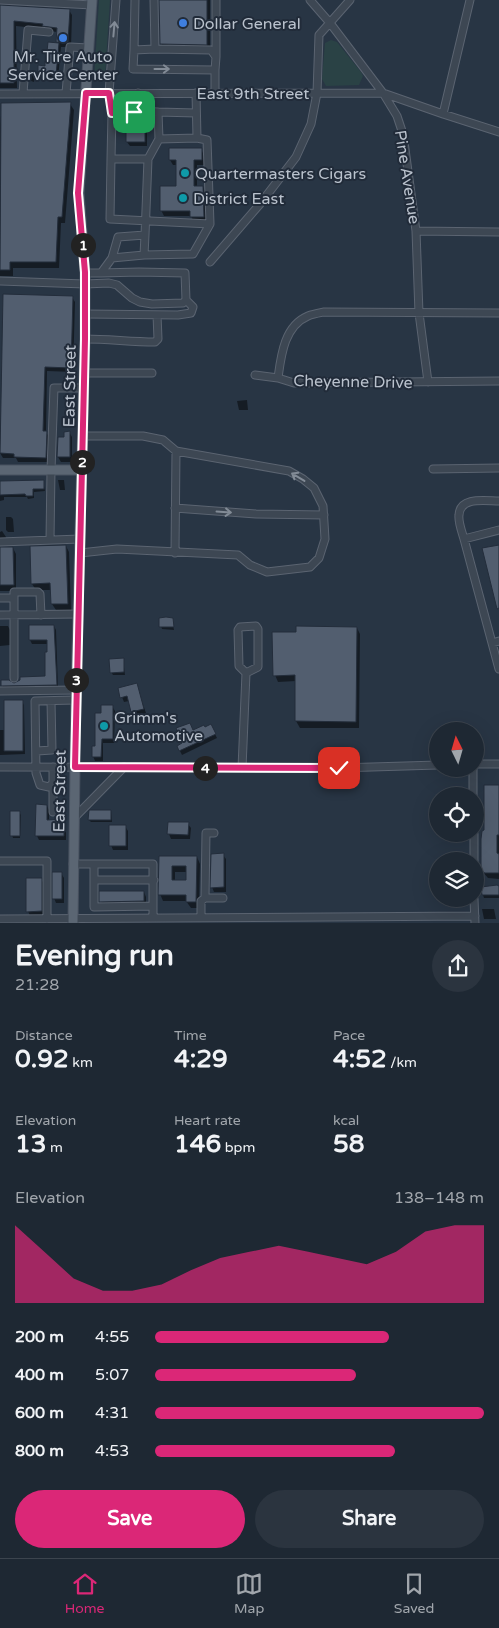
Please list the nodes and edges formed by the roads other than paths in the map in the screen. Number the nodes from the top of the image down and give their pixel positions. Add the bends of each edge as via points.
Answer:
1 (0, 0) edge
2 (116, 0) edge
3 (135, 0) edge
4 (154, 0) edge
5 (216, 0) edge
6 (310, 0) edge
7 (350, 0) edge
8 (470, 0) edge
9 (76, 2) edge
10 (92, 2) edge
11 (330, 23) junction
12 (49, 32) dead end
13 (88, 48) junction
14 (155, 49) junction
15 (134, 50) junction
16 (216, 57) junction
17 (216, 70) junction
18 (23, 93) junction
19 (66, 93) junction
20 (86, 93) junction
21 (109, 93) junction
22 (138, 93) junction
23 (196, 93) junction
24 (215, 93) junction
25 (317, 93) junction
26 (383, 93) junction
27 (0, 94) edge
28 (134, 112) dead end
29 (158, 112) junction
30 (112, 113) junction
31 (196, 113) junction
32 (443, 114) junction
33 (499, 132) edge
34 (197, 138) junction
35 (159, 139) junction
36 (111, 159) junction
37 (148, 159) junction
38 (146, 222) junction
39 (210, 224) junction
40 (416, 231) junction
41 (499, 232) edge
42 (145, 235) junction
43 (144, 255) junction
44 (112, 258) junction
45 (210, 262) dead end
46 (85, 272) junction
47 (101, 273) junction
48 (0, 281) edge
49 (85, 284) junction
50 (186, 300) junction
51 (419, 313) junction
52 (499, 313) edge
53 (85, 314) junction
54 (157, 315) junction
55 (85, 339) junction
56 (84, 373) junction
57 (152, 373) dead end
58 (255, 374) dead end
59 (278, 378) junction
60 (499, 381) edge
61 (428, 382) junction
62 (84, 388) junction
63 (83, 436) junction
64 (176, 452) junction
65 (499, 468) edge
66 (433, 469) dead end
67 (0, 470) edge
68 (50, 470) junction
69 (82, 470) junction
70 (499, 501) edge
71 (176, 508) junction
72 (324, 515) junction
73 (499, 530) edge
74 (80, 539) junction
75 (464, 539) junction
76 (50, 540) junction
77 (0, 542) edge
78 (80, 553) junction
79 (175, 553) junction
80 (0, 598) edge
81 (14, 598) junction
82 (78, 614) junction
83 (0, 615) edge
84 (14, 615) junction
85 (41, 615) junction
86 (495, 642) edge
87 (499, 669) edge
88 (246, 673) junction
89 (14, 678) dead end
90 (76, 690) junction
91 (0, 691) edge
92 (75, 700) junction
93 (51, 701) junction
94 (37, 750) junction
95 (484, 764) edge
96 (499, 764) edge
97 (429, 765) edge
98 (0, 767) edge
99 (37, 767) junction
100 (53, 767) junction
101 (75, 767) junction
102 (124, 767) junction
103 (242, 768) junction
104 (53, 783) junction
105 (53, 812) dead end
106 (74, 818) junction
107 (214, 833) dead end
108 (0, 860) edge
109 (73, 864) junction
110 (94, 864) junction
111 (94, 880) junction
112 (154, 880) junction
113 (205, 898) junction
114 (223, 898) dead end
115 (114, 906) junction
116 (153, 906) junction
117 (114, 918) junction
118 (154, 918) junction
119 (201, 918) junction
120 (0, 919) edge
121 (47, 919) junction
122 (475, 919) edge
123 (73, 921) edge

1 - 9 street
21 -> 2 street
3 - 15 street
4 - 14 street
5 - 16 street
6 - 11 street, Pine Avenue
7 - 11 street
8 - 32 street
9 - 10 street
10 - 13 main road, East Street
11 - 25 street via 320,35
11 - 26 street, Pine Avenue
12 - 18 street via 28,30
13 - 19 street via 70,47
13 - 20 main road, East Street
14 - 15 street
14 - 16 street via 211,50
15 -> 17 street via 133,69
16 - 17 street
17 - 24 street
18 - 19 street, East 9th Street
18 - 27 street, East 9th Street
19 - 20 street, East 9th Street
20 - 21 street, East 9th Street
20 - 46 main road, East Street via 78,193
21 - 22 street, East 9th Street
21 - 30 street
22 - 23 street, East 9th Street
22 - 29 street via 139,111
23 - 24 street, East 9th Street
23 - 31 street
24 - 25 street, East 9th Street
25 - 26 street, East 9th Street
25 - 45 street via 311,124 296,157
26 - 32 street, East 9th Street
26 - 40 street, Pine Avenue via 398,116 403,134
28 - 30 street
29 - 31 street
29 - 35 street
30 - 36 street
31 - 34 street
32 - 33 street, East 9th Street
34 - 35 street
34 - 39 street via 207,140
35 - 37 street
36 - 37 street
36 - 38 street via 110,219
37 - 38 street
38 - 39 street
38 - 42 street
39 - 43 street via 193,254
40 - 41 street
40 - 51 street, Pine Avenue
42 - 43 street
42 - 44 street via 118,237
43 - 44 street
44 - 47 street
46 - 47 street
46 - 49 main road, East Street
47 - 50 street via 185,273
48 - 49 street
49 - 50 street via 109,282 132,298 152,304 183,303
49 - 53 main road, East Street
50 - 54 street via 193,307 191,314
51 - 52 street, Cheyenne Drive
51 - 59 street, Cheyenne Drive via 324,312 307,316 293,328 286,340
51 - 61 street, Pine Avenue
53 - 54 street
53 - 55 main road, East Street
54 - 55 street via 158,339 155,342
55 - 56 main road, East Street
56 - 57 street
56 - 62 main road, East Street
58 - 59 street, Cheyenne Drive
59 - 61 street, Cheyenne Drive via 294,383
60 - 61 street, Cheyenne Drive
62 - 63 main road, East Street
62 - 68 street via 54,388
63 - 64 street via 143,436 163,440
63 - 69 main road, East Street
64 - 71 street
72 -> 64 street via 314,488 289,471
65 - 66 street
67 - 68 main road
68 - 69 main road
68 - 76 street
69 - 74 main road, East Street
70 - 75 street via 468,502 461,507 458,516
71 -> 72 street
71 - 79 street
72 - 79 street via 325,539 319,558 310,567 268,572 250,565 238,555
73 - 75 street
74 - 76 street
74 - 78 main road, East Street
75 - 86 street
76 - 77 street
78 - 79 street via 118,549
78 - 82 main road, East Street
80 - 81 street
81 - 84 street
81 - 85 street via 14,592 38,592
82 - 85 street
82 - 90 main road, East Street
83 - 84 street
84 - 85 street
84 - 89 street
86 - 87 street
88 - 88 street via 239,666 238,630 256,626 258,667
88 - 103 street
90 - 91 street
90 - 92 main road, East Street
92 - 93 street
92 - 101 main road, East Street
93 - 94 street via 52,750
93 - 94 street via 35,701
94 - 99 street
95 - 96 street
97 - 103 street
98 - 99 street
99 - 100 street
99 - 104 street via 36,777 40,785 50,787
100 - 101 street
100 - 104 street
101 - 102 street
101 - 106 main road, East Street
102 - 103 street
102 - 106 street
104 - 105 street
106 - 109 main road, East Street
107 - 113 street via 206,833
108 - 121 street via 46,861
109 - 110 street
109 - 123 main road, East Street
110 - 111 street
110 - 112 street via 154,864
111 - 112 street
111 - 115 street via 94,907
112 - 116 street
113 - 114 street
113 - 119 street via 201,901
115 - 116 street
115 - 117 street
116 - 118 street
117 - 118 street
117 - 123 street
118 - 119 street
119 - 122 street
120 - 121 street
121 - 123 street

